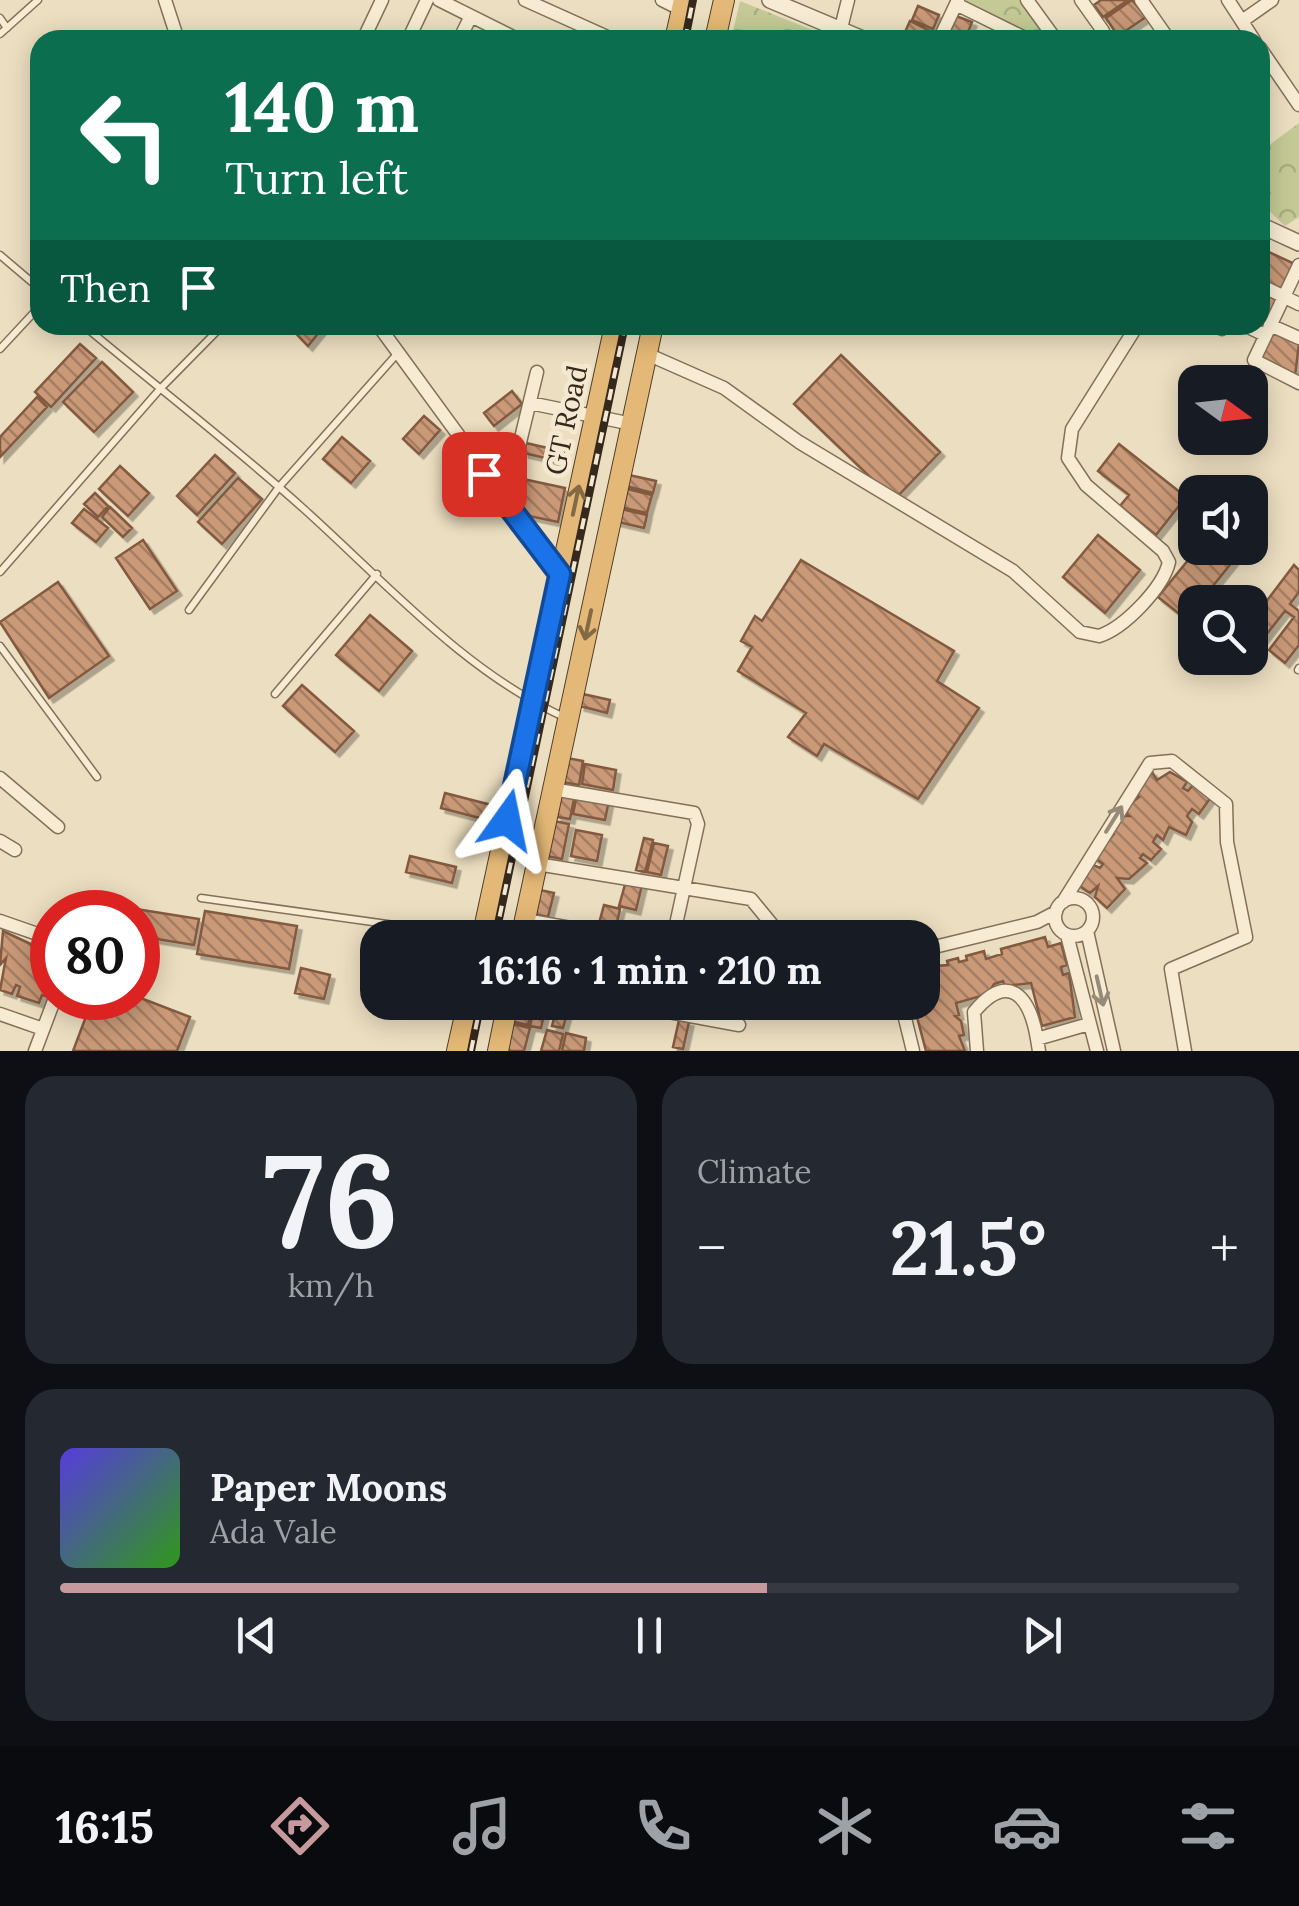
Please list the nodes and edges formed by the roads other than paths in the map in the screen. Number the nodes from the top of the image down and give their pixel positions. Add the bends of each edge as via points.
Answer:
1 (38, 0) edge
2 (165, 0) edge
3 (382, 0) edge
4 (427, 0) edge
5 (440, 0) edge
6 (524, 0) edge
7 (662, 0) edge
8 (724, 0) edge
9 (770, 0) edge
10 (848, 0) edge
11 (1027, 0) edge
12 (1081, 0) edge
13 (1142, 0) edge
14 (1228, 0) edge
15 (1272, 0) edge
16 (957, 2) edge
17 (683, 5) edge
18 (470, 16) junction
19 (0, 18) edge
20 (1242, 21) junction
21 (7, 28) junction
22 (175, 30) edge
23 (367, 30) edge
24 (413, 30) edge
25 (464, 30) edge
26 (492, 30) edge
27 (592, 30) edge
28 (678, 30) edge
29 (717, 30) edge
30 (832, 30) edge
31 (841, 30) edge
32 (944, 30) edge
33 (1010, 30) edge
34 (1049, 30) edge
35 (1102, 30) edge
36 (1162, 30) edge
37 (1248, 30) edge
38 (0, 34) edge
39 (1270, 63) edge
40 (1299, 105) edge
41 (1270, 231) edge
42 (1298, 240) edge
43 (0, 255) edge
44 (1299, 265) edge
45 (30, 280) edge
46 (1270, 290) edge
47 (1284, 296) junction
48 (1299, 304) edge
49 (30, 317) edge
50 (1270, 324) edge
51 (1270, 331) edge
52 (95, 335) edge
53 (212, 335) edge
54 (385, 335) edge
55 (613, 335) edge
56 (651, 335) edge
57 (1131, 335) edge
58 (1265, 335) edge
59 (1299, 338) edge
60 (0, 349) edge
61 (397, 354) junction
62 (647, 354) junction
63 (537, 372) dead end
64 (1299, 382) edge
65 (160, 389) junction
66 (530, 403) junction
67 (595, 417) junction
68 (632, 424) junction
69 (279, 487) junction
70 (505, 504) junction
71 (0, 572) edge
72 (377, 574) junction
73 (560, 574) junction
74 (188, 610) dead end
75 (0, 646) edge
76 (276, 694) dead end
77 (532, 703) junction
78 (567, 719) junction
79 (97, 777) dead end
80 (0, 778) edge
81 (552, 789) junction
82 (58, 827) dead end
83 (0, 841) edge
84 (15, 850) dead end
85 (536, 864) junction
86 (684, 886) junction
87 (201, 898) dead end
88 (1059, 907) junction
89 (485, 920) edge
90 (525, 920) edge
91 (676, 920) edge
92 (768, 920) edge
93 (0, 921) edge
94 (360, 921) edge
95 (30, 931) edge
96 (1087, 931) junction
97 (1067, 935) junction
98 (940, 946) edge
99 (0, 1014) edge
100 (46, 1020) edge
101 (464, 1020) edge
102 (504, 1020) edge
103 (712, 1020) edge
104 (905, 1020) edge
105 (1090, 1024) junction
106 (739, 1025) dead end
107 (43, 1029) junction
108 (1038, 1045) edge
109 (35, 1051) edge
110 (458, 1051) edge
111 (498, 1051) edge
112 (913, 1051) edge
113 (976, 1051) edge
114 (1097, 1051) edge
115 (1114, 1051) edge
116 (1185, 1051) edge

1 - 21 lane
2 - 22 street
3 - 23 street
4 - 24 street
5 - 18 street
6 - 27 street
7 - 17 street
8 - 29 highway
9 - 30 street
10 - 31 street
11 - 34 street
12 - 35 street
13 - 36 street
14 - 20 street
15 - 20 street
16 - 32 street
16 - 33 street
17 - 28 highway
18 - 25 street
18 - 26 street
19 - 21 lane
20 - 37 street
21 - 38 lane
39 - 40 street
41 - 42 street
43 - 45 lane
44 - 47 street
46 - 47 street
47 - 48 street
47 - 50 street
49 - 60 lane
51 - 59 street
52 - 65 lane
53 - 65 lane
54 - 61 street
55 - 67 highway, GT Road
56 - 62 highway
57 - 62 street via 1072,429 1068,458 1086,485 1170,562 1122,623 1099,636 1080,632 1013,572 724,388
58 - 64 street via 1254,360
61 - 69 lane
61 - 70 street
62 - 68 highway
63 - 66 street
65 - 69 lane
65 - 71 lane
66 - 67 street
66 - 70 street
67 - 68 street
73 -> 67 highway, GT Road
68 -> 78 highway
69 - 72 lane
69 - 74 lane
70 - 73 street
72 - 76 lane
72 - 77 lane
73 - 77 highway, GT Road
75 - 79 lane
77 - 78 lane
77 - 89 highway, GT Road
78 - 81 highway
80 - 82 street
81 - 85 highway
81 - 86 street via 694,813 698,824
83 - 84 street
85 - 86 street
85 - 90 highway
86 - 91 street
86 - 92 street via 751,899
87 - 94 lane
88 - 96 street via 1081,900 1090,908
88 - 97 street via 1056,924
88 - 98 street via 1037,922
88 -> 116 street via 1150,763 1172,762 1226,804 1226,842 1246,937 1172,969
93 - 95 street
96 - 97 street
96 -> 115 street
97 - 105 street
99 - 107 street
100 - 107 street
101 - 110 highway
102 - 111 highway
103 - 106 street
104 - 112 street
105 - 108 street
105 - 114 street
107 - 109 street
108 - 113 street via 1028,1002 1002,991 974,1012

